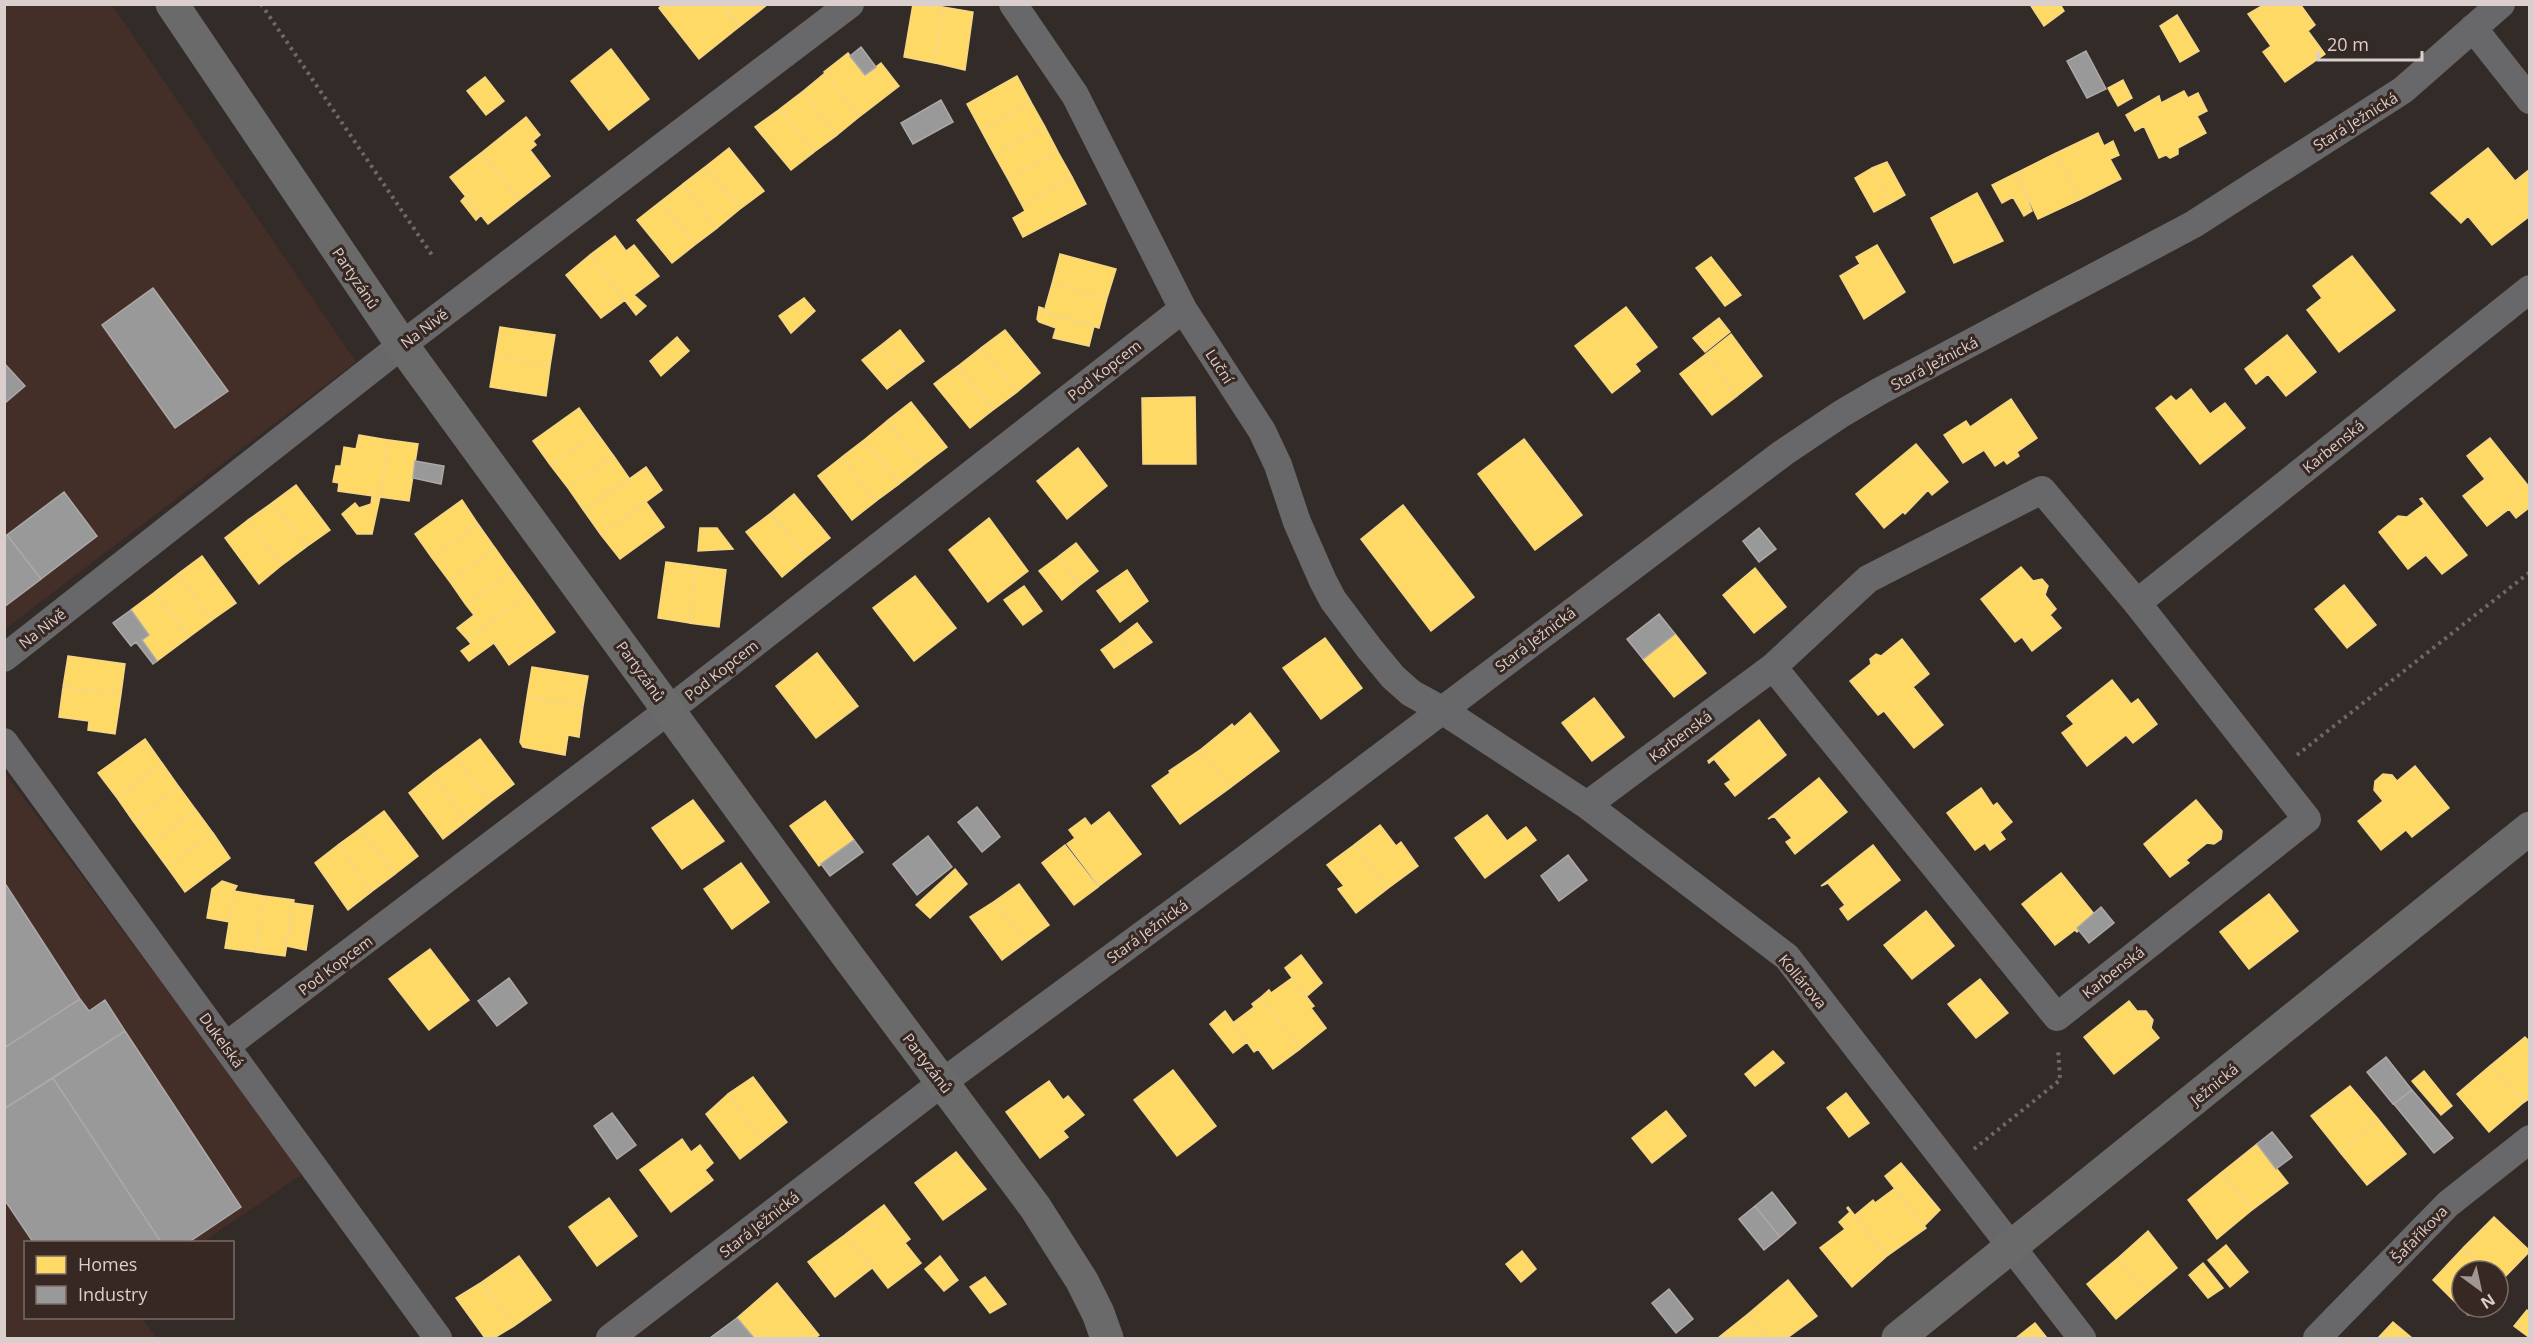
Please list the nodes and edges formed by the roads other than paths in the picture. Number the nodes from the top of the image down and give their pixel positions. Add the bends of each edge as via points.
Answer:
1 (172, 4) edge
2 (850, 4) edge
3 (1013, 4) edge
4 (2501, 4) edge
5 (2473, 28) junction
6 (2529, 100) edge
7 (2529, 289) edge
8 (1183, 309) junction
9 (402, 345) junction
10 (2137, 603) junction
11 (4, 658) edge
12 (1773, 667) junction
13 (669, 710) junction
14 (1442, 710) junction
15 (4, 742) edge
16 (1587, 805) junction
17 (2529, 828) edge
18 (226, 1047) junction
19 (943, 1082) junction
20 (2529, 1139) edge
21 (2010, 1248) junction
22 (438, 1338) edge
23 (610, 1338) edge
24 (1107, 1338) edge
25 (1898, 1338) edge
26 (2082, 1338) edge
27 (2318, 1338) edge

1 - 9 street, Partyzánů
2 - 9 street, Na Nivě
3 - 8 street, Luční via 1075,95
4 - 5 street, Stará Ježnická
5 - 6 street
5 - 14 street, Stará Ježnická via 2403,90 2194,224 1841,414 1783,453
7 - 10 street, Karbenská
8 - 13 street, Pod Kopcem
8 - 14 street, Luční via 1262,432 1333,600 1393,677 1411,693
9 - 11 street, Na Nivě
9 - 13 street, Partyzánů
10 - 12 street, Karbenská via 2042,490 1868,579
10 - 12 street, Karbenská via 2307,819 2057,1017
12 - 16 street, Karbenská
13 - 18 street, Pod Kopcem
13 - 19 street, Partyzánů
14 - 16 street, Kollárova
14 - 19 street, Stará Ježnická
15 - 18 street, Dukelská
16 - 21 street, Kollárova via 1787,957
17 - 21 street, Ježnická
18 - 22 street, Dukelská
19 - 23 street, Stará Ježnická
19 - 24 street, Partyzánů via 1058,1241 1082,1281
20 - 27 street, Šafaříkova via 2448,1203
21 - 25 street, Ježnická
21 - 26 street, Kollárova

